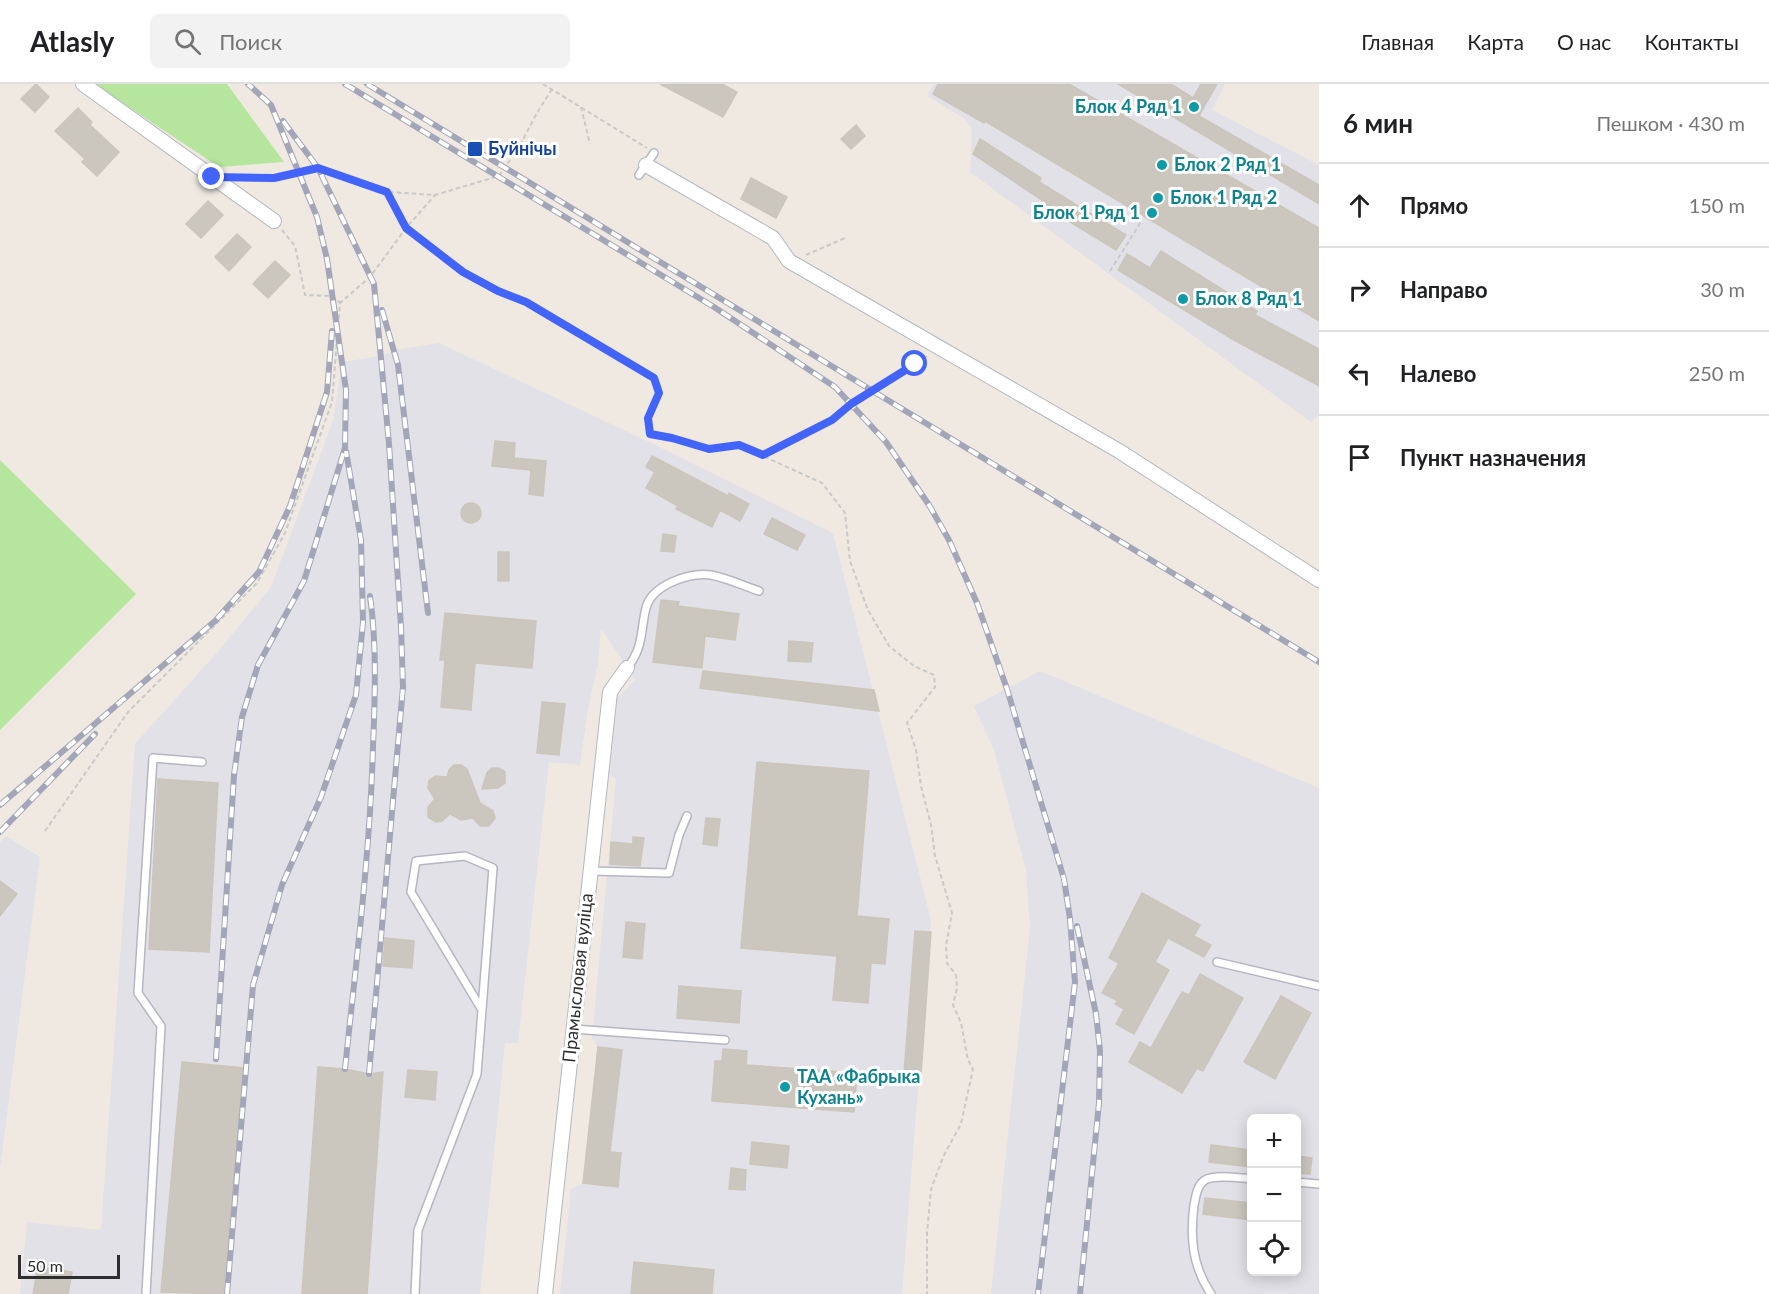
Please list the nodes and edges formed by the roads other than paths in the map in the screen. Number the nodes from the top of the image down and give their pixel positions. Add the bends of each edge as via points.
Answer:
1 (83, 84) edge
2 (654, 153) road end
3 (642, 170) joint
4 (274, 221) road end
5 (1319, 580) edge
6 (759, 591) dead end
7 (627, 668) joint
8 (202, 762) dead end
9 (687, 816) dead end
10 (590, 871) junction
11 (1217, 962) dead end
12 (1319, 986) edge
13 (482, 1010) junction
14 (573, 1029) junction
15 (725, 1040) dead end
16 (1247, 1179) edge
17 (1301, 1182) edge
18 (1319, 1184) edge
19 (146, 1294) edge
20 (414, 1294) edge
21 (545, 1294) edge
22 (1211, 1294) edge

1 - 4 street
2 - 3 lane
3 - 5 street via 772,238 789,261 1119,451
6 - 7 lane via 710,575 682,579 658,590 646,607 639,652
7 - 10 street, Прамысловая вуліца via 610,692
8 - 19 lane via 153,758 138,993 161,1026
9 - 10 lane via 669,873
10 - 14 street, Прамысловая вуліца
11 - 12 lane
13 - 13 lane via 493,868 465,856 416,861 411,892
13 - 20 lane via 477,1074 418,1230
14 - 15 lane
14 - 21 street, Прамысловая вуліца
16 - 22 lane via 1210,1178 1198,1188 1192,1248
17 - 18 lane

